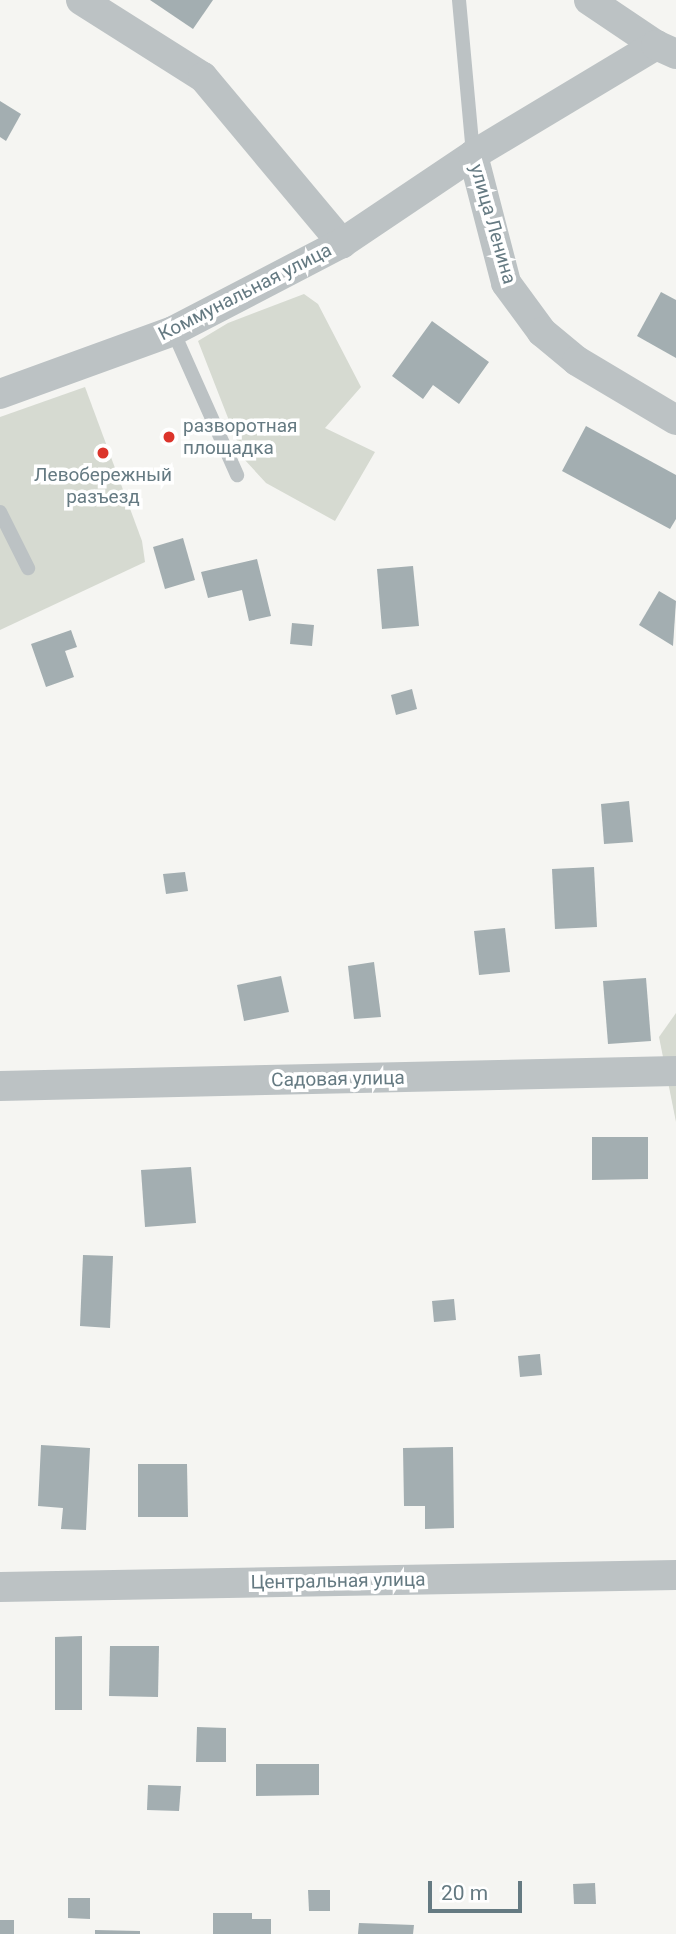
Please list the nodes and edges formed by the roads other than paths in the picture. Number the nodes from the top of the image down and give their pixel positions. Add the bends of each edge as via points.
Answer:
1 (81, 0) edge
2 (458, 0) edge
3 (589, 0) edge
4 (666, 50) edge
5 (473, 155) junction
6 (342, 243) junction
7 (173, 331) junction
8 (0, 394) edge
9 (676, 419) edge
10 (237, 475) dead end
11 (0, 512) edge
12 (28, 568) dead end
13 (676, 1071) edge
14 (0, 1086) edge
15 (676, 1575) edge
16 (0, 1587) edge

1 - 6 street via 203,77
2 - 5 lane
3 - 4 street
4 - 5 street, Коммунальная улица
5 - 6 street, Коммунальная улица
5 - 9 street, улица Ленина via 506,283 542,332 577,361
6 - 7 street, Коммунальная улица
7 - 8 street, Коммунальная улица
7 - 10 lane
11 - 12 lane
13 - 14 street, Садовая улица
15 - 16 street, Центральная улица

